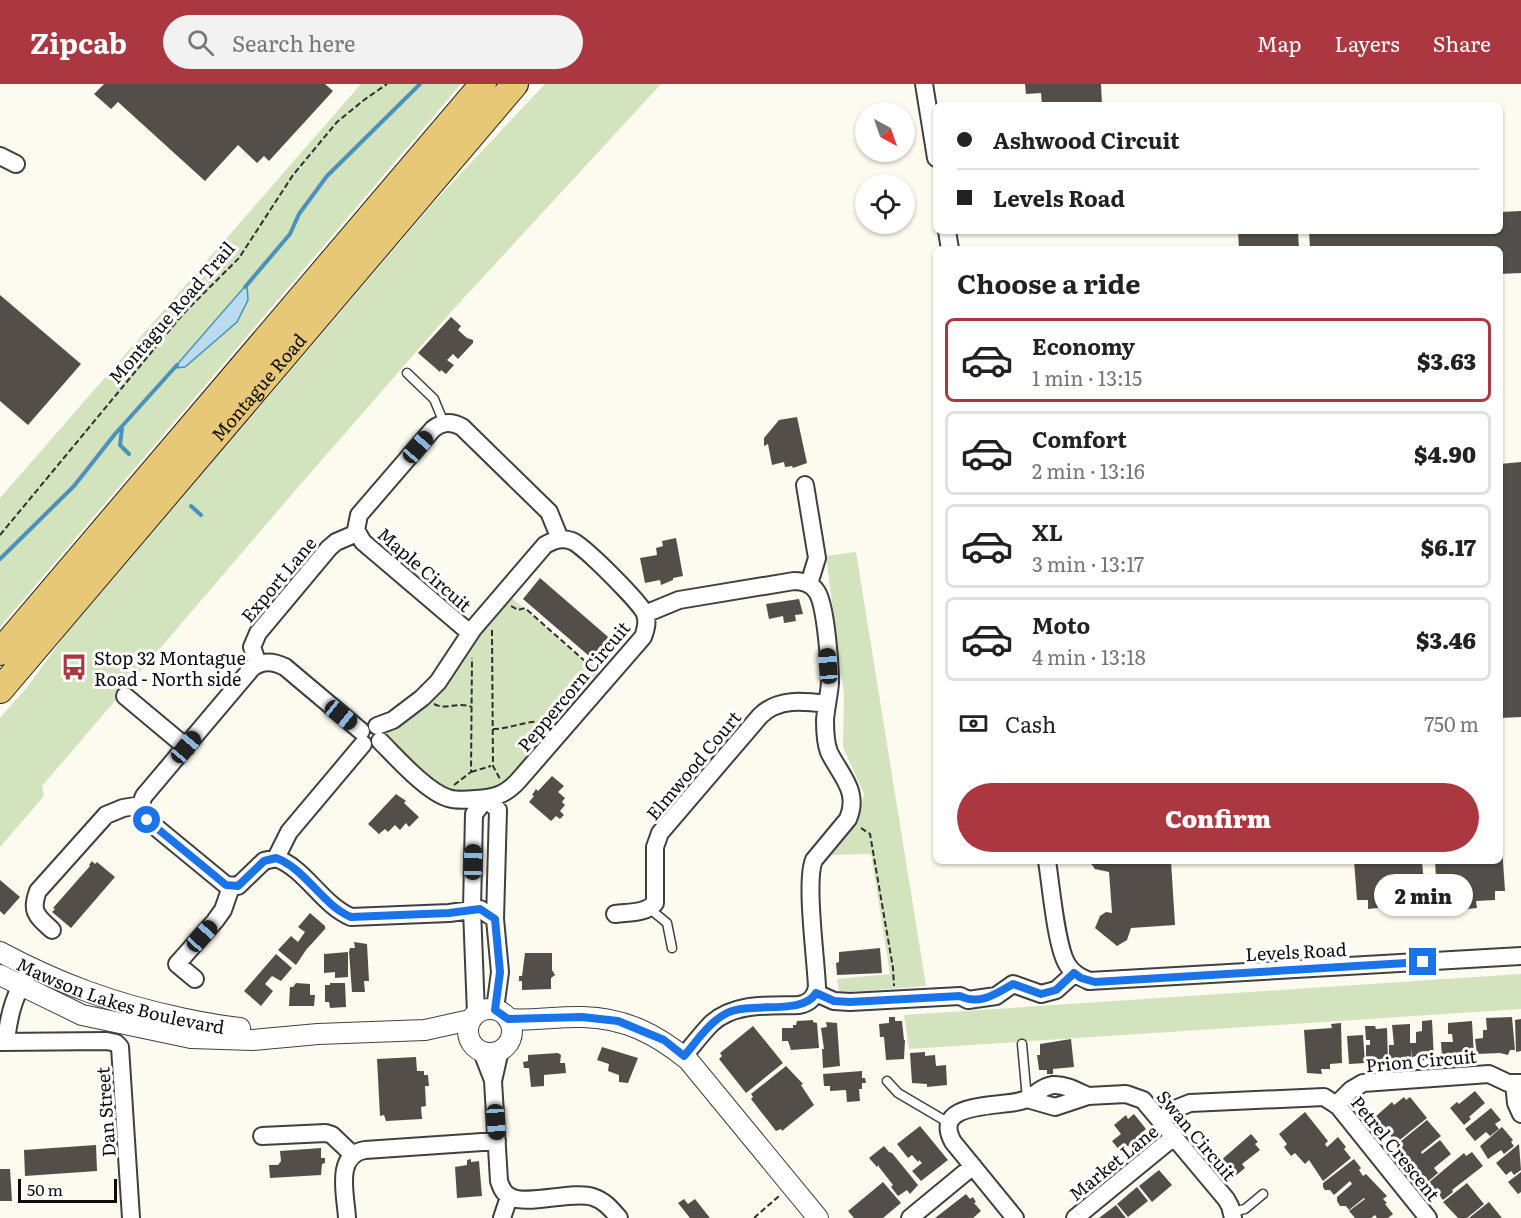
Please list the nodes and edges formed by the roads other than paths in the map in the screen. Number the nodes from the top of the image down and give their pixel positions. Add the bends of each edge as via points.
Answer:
1 (483, 84) edge
2 (515, 84) edge
3 (924, 84) edge
4 (933, 140) edge
5 (0, 156) edge
6 (15, 164) dead end
7 (407, 373) dead end
8 (444, 423) junction
9 (805, 485) dead end
10 (357, 533) junction
11 (560, 539) junction
12 (809, 584) junction
13 (645, 614) junction
14 (470, 633) junction
15 (0, 652) edge
16 (258, 664) junction
17 (0, 690) edge
18 (125, 696) dead end
19 (827, 704) junction
20 (370, 736) junction
21 (186, 747) junction
22 (486, 799) junction
23 (141, 806) junction
24 (276, 858) junction
25 (1047, 864) edge
26 (231, 887) junction
27 (472, 909) junction
28 (650, 909) junction
29 (615, 914) dead end
30 (495, 919) junction
31 (52, 930) dead end
32 (672, 948) dead end
33 (0, 952) edge
34 (1521, 956) edge
35 (31, 969) junction
36 (1074, 973) junction
37 (0, 975) edge
38 (195, 979) dead end
39 (19, 986) junction
40 (816, 993) junction
41 (487, 1016) junction
42 (552, 1019) junction
43 (425, 1030) junction
44 (318, 1034) junction
45 (3, 1041) edge
46 (1022, 1044) dead end
47 (491, 1047) junction
48 (684, 1056) junction
49 (887, 1081) dead end
50 (1517, 1083) edge
51 (1027, 1099) junction
52 (1336, 1104) junction
53 (1521, 1114) edge
54 (1161, 1119) junction
55 (949, 1123) junction
56 (262, 1136) dead end
57 (1175, 1136) junction
58 (497, 1141) junction
59 (352, 1155) junction
60 (973, 1166) junction
61 (1263, 1194) dead end
62 (509, 1197) junction
63 (1232, 1215) edge
64 (131, 1218) edge
65 (347, 1218) edge
66 (502, 1218) edge
67 (619, 1218) edge
68 (818, 1218) edge
69 (910, 1218) edge
70 (1015, 1218) edge
71 (1075, 1218) edge
72 (1428, 1218) edge

1 - 15 main road, Montague Road
2 - 17 main road, Montague Road
3 - 4 street
5 - 6 street
7 - 8 lane via 434,399
8 - 10 street, Maple Circuit via 433,429 359,515
8 - 11 street via 465,430 540,504 551,516
9 - 12 street via 817,558
10 - 14 street, Maple Circuit
10 - 16 street, Export Lane via 329,548 258,633 252,647
11 - 13 street, Peppercorn Circuit via 580,545
11 - 14 street via 545,545
12 - 13 street via 794,581 682,600
12 - 19 street via 820,597 826,633 830,683
13 - 22 street, Peppercorn Circuit via 643,637 509,790
14 - 20 street via 429,691
16 - 20 street via 276,662 285,667
16 - 21 street
18 - 21 street
19 - 28 street, Elmwood Court via 777,704 760,716 660,833 655,847 656,898
19 - 40 street via 829,752 848,784 853,802 846,823 811,866
20 - 22 street, Peppercorn Circuit via 433,791 456,800
20 - 24 street via 289,832
21 - 23 street via 144,796
22 - 27 street via 474,814
22 - 30 street via 498,810
23 - 26 street via 147,820
23 - 31 street via 123,807 106,815 38,891 35,910
24 - 26 street via 264,861 244,882
24 - 27 street via 351,917
25 - 36 street via 1061,952
26 - 38 street via 223,910 177,964
27 - 30 street via 480,909
27 - 41 street
28 - 29 street
28 - 32 lane via 667,924
30 - 41 street via 500,972
33 - 35 street, Mawson Lakes Boulevard
34 - 36 street, Levels Road via 1095,982
35 - 39 street
35 - 44 street, Mawson Lakes Boulevard via 133,1008 224,1027
36 - 40 street via 1056,990 1041,994 1013,984 996,996 968,1000 960,996 838,1002
37 - 39 street, Mawson Lakes Boulevard
39 - 44 street, Mawson Lakes Boulevard via 82,1015 191,1038 253,1040
39 - 45 street
40 - 48 street via 810,1001 799,1005 745,1008 728,1013 712,1024
41 - 42 street, Mawson Lakes Boulevard
41 - 43 street, Mawson Lakes Boulevard
41 - 47 street via 467,1031
41 - 47 street via 512,1028
42 - 47 street, Mawson Lakes Boulevard
42 - 48 street, Mawson Lakes Boulevard via 618,1021 664,1040
43 - 44 street, Mawson Lakes Boulevard
43 - 47 street, Mawson Lakes Boulevard
45 - 64 street, Dan Street via 107,1041 120,1047
46 - 51 lane
47 - 58 street
48 - 68 street, Mawson Lakes Boulevard
49 - 55 lane via 898,1094
50 - 52 street, Prion Circuit via 1489,1074 1363,1083
50 - 53 street, Prion Circuit via 1516,1103
51 - 54 street, Swan Circuit via 1055,1107 1088,1096 1132,1095 1148,1103
51 - 55 street, Swan Circuit via 961,1110
52 - 54 street, Petrel Crescent via 1316,1096 1190,1103
52 - 72 street, Petrel Crescent
54 - 57 street, Swan Circuit
55 - 60 street via 949,1135
56 - 59 street via 326,1133
57 - 63 street, Swan Circuit via 1226,1199
57 - 71 street, Market Lane
58 - 59 street via 365,1150
58 - 62 street via 499,1181
59 - 65 street via 345,1170
60 - 69 street
60 - 70 street
61 - 63 lane, Swan Circuit
62 - 66 street
62 - 67 street via 591,1197 608,1205

